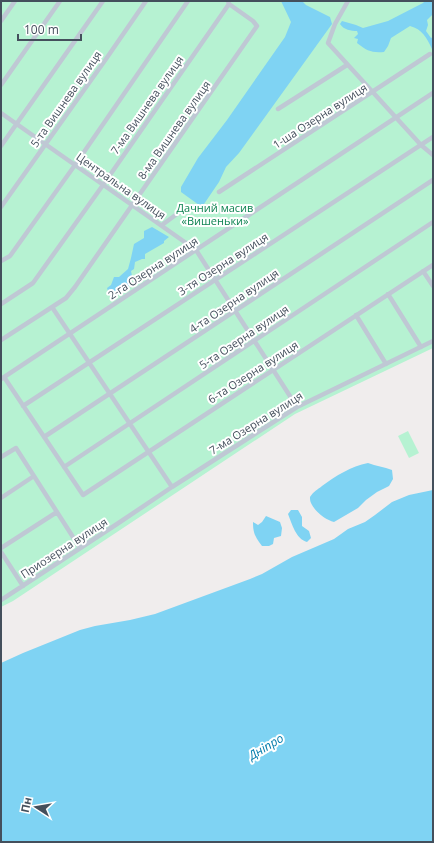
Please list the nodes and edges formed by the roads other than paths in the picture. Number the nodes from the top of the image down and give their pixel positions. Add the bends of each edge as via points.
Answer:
1 (15, 1) edge
2 (60, 1) edge
3 (103, 1) edge
4 (146, 1) edge
5 (188, 1) edge
6 (348, 1) edge
7 (228, 3) edge
8 (1, 22) edge
9 (430, 54) dead end
10 (347, 65) junction
11 (1, 85) edge
12 (372, 92) junction
13 (433, 93) edge
14 (278, 109) dead end
15 (1, 114) edge
16 (396, 118) junction
17 (16, 124) junction
18 (433, 138) edge
19 (45, 144) junction
20 (421, 145) junction
21 (1, 146) edge
22 (433, 155) edge
23 (75, 164) junction
24 (433, 180) edge
25 (104, 185) junction
26 (219, 192) dead end
27 (132, 205) junction
28 (1, 207) edge
29 (185, 208) dead end
30 (433, 222) edge
31 (162, 225) junction
32 (196, 250) junction
33 (1, 261) edge
34 (433, 265) edge
35 (423, 271) junction
36 (216, 280) junction
37 (433, 286) edge
38 (388, 294) junction
39 (1, 304) edge
40 (52, 307) junction
41 (235, 311) junction
42 (356, 315) junction
43 (70, 334) junction
44 (1, 340) edge
45 (254, 340) junction
46 (433, 341) edge
47 (421, 347) junction
48 (89, 363) junction
49 (386, 364) junction
50 (273, 370) junction
51 (2, 378) edge
52 (110, 394) junction
53 (23, 406) junction
54 (297, 407) junction
55 (130, 423) junction
56 (44, 437) junction
57 (149, 452) junction
58 (1, 457) edge
59 (64, 467) junction
60 (34, 476) junction
61 (172, 487) junction
62 (1, 498) edge
63 (57, 512) junction
64 (117, 524) joint
65 (1, 548) edge
66 (80, 548) junction
67 (1, 552) edge
68 (23, 586) junction
69 (1, 600) edge

1 - 8 street
2 - 11 street
3 - 17 street
4 - 19 street, 5-та Вишнева вулиця
5 - 23 street
6 - 10 street via 328,43
7 - 25 street, 7-ма Вишнева вулиця
7 - 27 street, 8-ма Вишнева вулиця via 257,26
9 - 12 street, 1-ша Озерна вулиця
10 - 12 street
10 - 14 street
12 - 16 street
12 - 26 street, 1-ша Озерна вулиця
13 - 16 street, 2-га Озерна вулиця
15 - 17 street, Центральна вулиця
16 - 20 street
16 - 32 street, 2-га Озерна вулиця
17 - 19 street, Центральна вулиця
17 - 21 street
18 - 20 street, 3-тя Озерна вулиця
19 - 23 street, Центральна вулиця
19 - 28 street, 5-та Вишнева вулиця
20 - 22 street
20 - 36 street, 3-тя Озерна вулиця
23 - 25 street, Центральна вулиця
23 - 33 street via 10,256
24 - 41 street, 4-та Озерна вулиця
25 - 27 street, Центральна вулиця
25 - 39 street, 7-ма Вишнева вулиця via 33,283
27 - 31 street, Центральна вулиця
27 - 40 street, 8-ма Вишнева вулиця via 75,287 66,298
29 - 31 street
30 - 45 street, 5-та Озерна вулиця
31 - 32 street, Центральна вулиця
32 - 36 street, Центральна вулиця
32 - 43 street, 2-га Озерна вулиця
34 - 35 street, 6-та Озерна вулиця
35 - 37 street
35 - 38 street, 6-та Озерна вулиця
36 - 41 street, Центральна вулиця
36 - 48 street, 3-тя Озерна вулиця
38 - 42 street, 6-та Озерна вулиця
38 - 47 street
40 - 43 street
40 - 44 street, 8-ма Вишнева вулиця
41 - 45 street, Центральна вулиця
41 - 52 street, 4-та Озерна вулиця
42 - 49 street
42 - 50 street, 6-та Озерна вулиця
43 - 48 street
43 - 51 street, 2-га Озерна вулиця
45 - 50 street, Центральна вулиця
45 - 55 street, 5-та Озерна вулиця
46 - 47 street, 7-ма Озерна вулиця
47 - 49 street, 7-ма Озерна вулиця
48 - 52 street
48 - 53 street, 3-тя Озерна вулиця
49 - 54 street, 7-ма Озерна вулиця
50 - 54 street, Центральна вулиця
50 - 57 street, 6-та Озерна вулиця
51 - 53 street
52 - 55 street
52 - 56 street, 4-та Озерна вулиця
53 - 56 street
54 - 61 street, 7-ма Озерна вулиця
55 - 57 street
55 - 59 street, 5-та Озерна вулиця
56 - 59 street
57 - 59 street, 6-та Озерна вулиця via 84,495
57 - 61 street
58 - 60 street via 16,448
60 - 62 street
60 - 63 street
61 - 64 street, 7-ма Озерна вулиця
63 - 65 street
63 - 66 street
64 - 66 street, Приозерна вулиця
66 - 68 street, Приозерна вулиця
67 - 68 street
68 - 69 street, Приозерна вулиця

